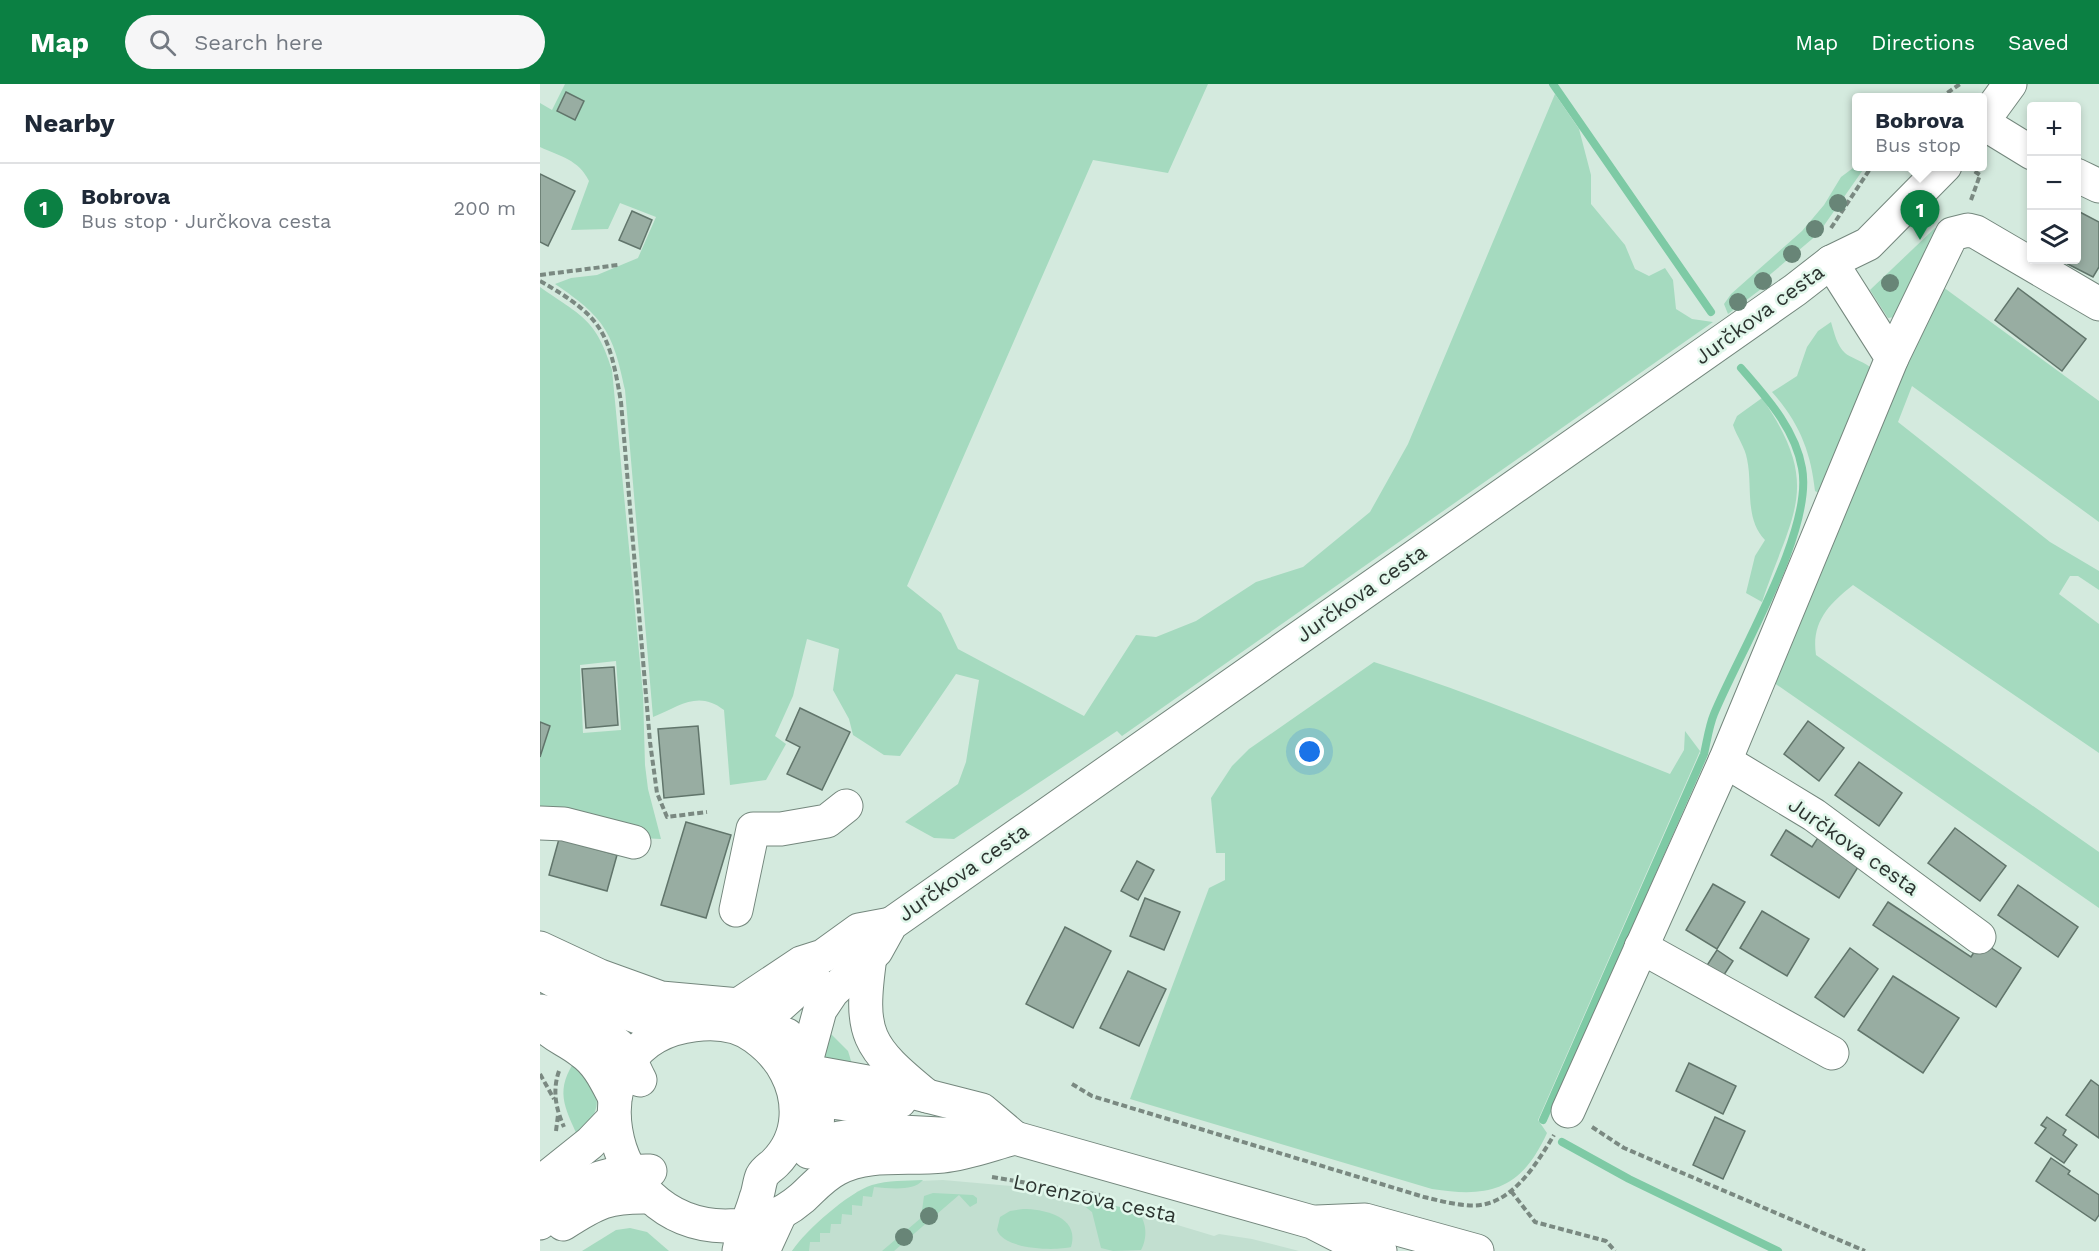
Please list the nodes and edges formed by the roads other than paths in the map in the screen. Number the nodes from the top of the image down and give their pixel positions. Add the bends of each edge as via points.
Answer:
1 (2010, 84) edge
2 (1987, 116) edge
3 (1987, 125) edge
4 (2027, 150) edge
5 (1916, 171) edge
6 (1940, 171) edge
7 (2081, 177) edge
8 (2099, 186) edge
9 (1830, 262) junction
10 (2099, 304) edge
11 (1892, 358) junction
12 (1725, 761) junction
13 (846, 806) dead end
14 (540, 823) edge
15 (634, 842) dead end
16 (736, 910) dead end
17 (891, 924) junction
18 (1979, 937) dead end
19 (1641, 947) junction
20 (540, 948) edge
21 (870, 957) junction
22 (540, 973) edge
23 (540, 1011) edge
24 (751, 1019) junction
25 (540, 1022) edge
26 (670, 1029) junction
27 (1832, 1053) dead end
28 (807, 1080) junction
29 (625, 1090) junction
30 (927, 1096) junction
31 (1569, 1111) road end
32 (1015, 1138) junction
33 (809, 1152) junction
34 (644, 1179) junction
35 (540, 1183) edge
36 (1312, 1222) junction
37 (540, 1223) edge
38 (757, 1228) edge
39 (540, 1232) edge
40 (696, 1236) edge
41 (1380, 1251) edge
42 (1477, 1251) edge

1 - 2 street
3 - 4 street
5 - 9 street, Jurčkova cesta via 1855,230
6 - 9 street, Jurčkova cesta via 1868,244
7 - 8 street
9 - 11 street, Jurčkova cesta
9 - 17 street, Jurčkova cesta
10 - 11 street via 1977,232 1959,232 1952,234 1942,251
11 - 12 street
12 - 18 street, Jurčkova cesta via 1814,816
12 - 19 street
13 - 16 street via 827,820 753,830
14 - 15 street via 564,824
17 - 21 street, Jurčkova cesta
17 - 24 street, Jurčkova cesta via 859,930 823,956 814,975
19 - 27 street
19 - 31 street
20 - 24 street via 661,998
21 - 28 street, Jurčkova cesta via 840,984 820,1010
21 - 30 street, Jurčkova cesta via 864,1002 867,1026 883,1057
22 - 26 street via 599,1003
23 - 29 street via 568,1017 607,1036 625,1052
24 - 26 street
24 - 28 street via 787,1036
24 - 29 street, Jurčkova cesta via 731,1049 694,1046 669,1054
25 - 29 street
26 - 29 street via 646,1044
28 - 30 street, Lorenzova cesta via 884,1084
28 - 33 street via 817,1127
28 - 38 street via 790,1141 783,1155 763,1173
29 - 34 street via 636,1108
29 - 34 street via 616,1134
29 - 35 street via 590,1143
30 - 32 street, Lorenzova cesta via 982,1110
32 - 33 street, Lorenzova cesta via 883,1131 839,1138
32 - 36 street, Lorenzova cesta
32 - 38 street, Lorenzova cesta via 944,1156 883,1158 838,1168
33 - 38 street via 782,1186
34 - 37 street via 604,1174 548,1209
34 - 38 street via 705,1201 734,1204
34 - 39 street via 559,1227
34 - 40 street via 665,1209
36 - 41 street, Lorenzova cesta via 1358,1245
36 - 42 street, Lorenzova cesta via 1365,1220
38 - 40 street via 725,1226

